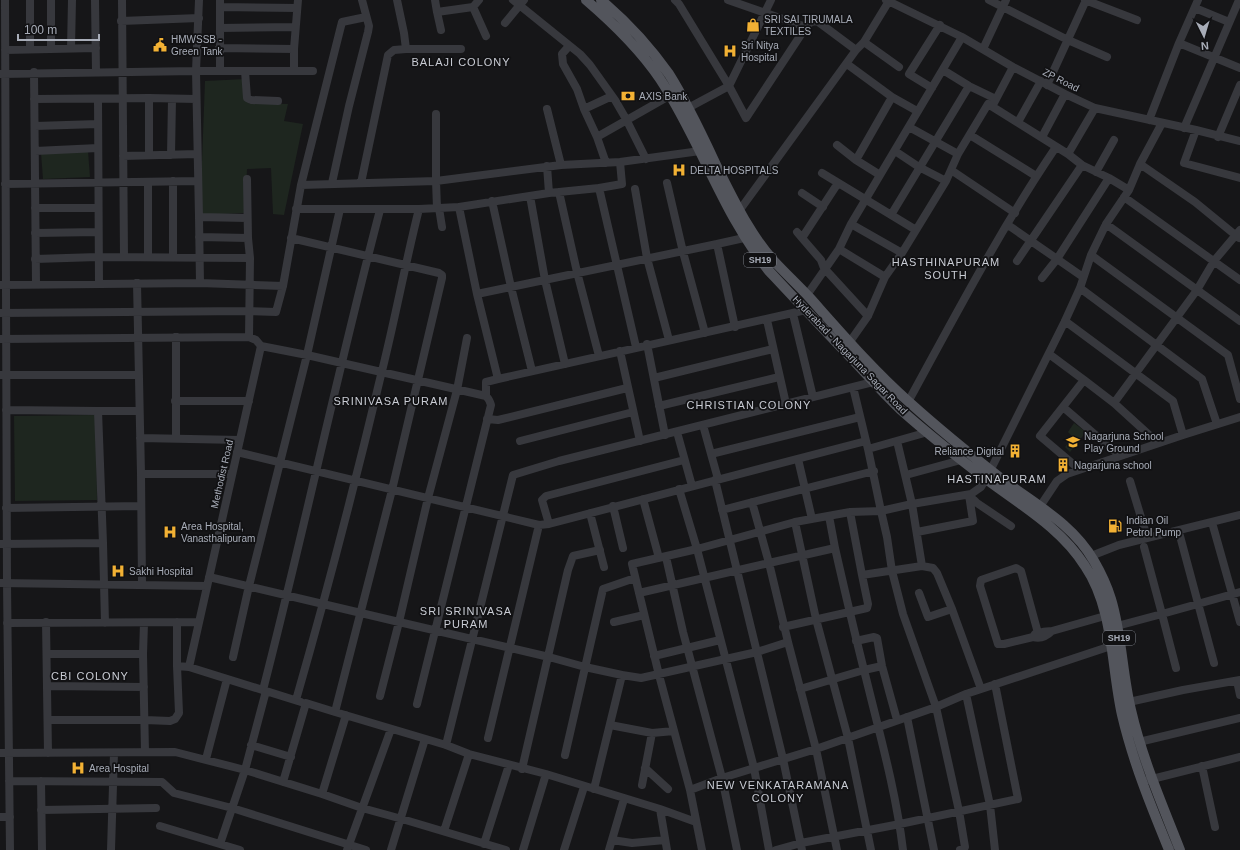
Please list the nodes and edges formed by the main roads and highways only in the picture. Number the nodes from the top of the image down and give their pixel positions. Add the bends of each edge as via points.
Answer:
1 (586, 0) edge
2 (600, 0) edge
3 (988, 475) junction
4 (1147, 780) junction
5 (1169, 850) edge
6 (1180, 850) edge

1 - 3 main road, Hyderabad - Nagarjuna Sagar Road / SH19 via 614,24 646,60 700,151 744,238 769,271 900,409 960,460
2 - 3 main road, Hyderabad - Nagarjuna Sagar Road / SH19 via 636,33 669,75 739,211 762,247 873,368
3 - 4 main road, Hyderabad - Nagarjuna Sagar Road / SH19 via 1060,535 1086,566 1097,587 1105,616 1129,743
3 - 4 main road, Hyderabad - Nagarjuna Sagar Road / SH19 via 1041,506 1068,528 1091,556 1106,583 1112,600 1129,702
4 - 5 main road, Hyderabad - Nagarjuna Sagar Road / SH19
4 - 6 main road, Hyderabad - Nagarjuna Sagar Road / SH19

